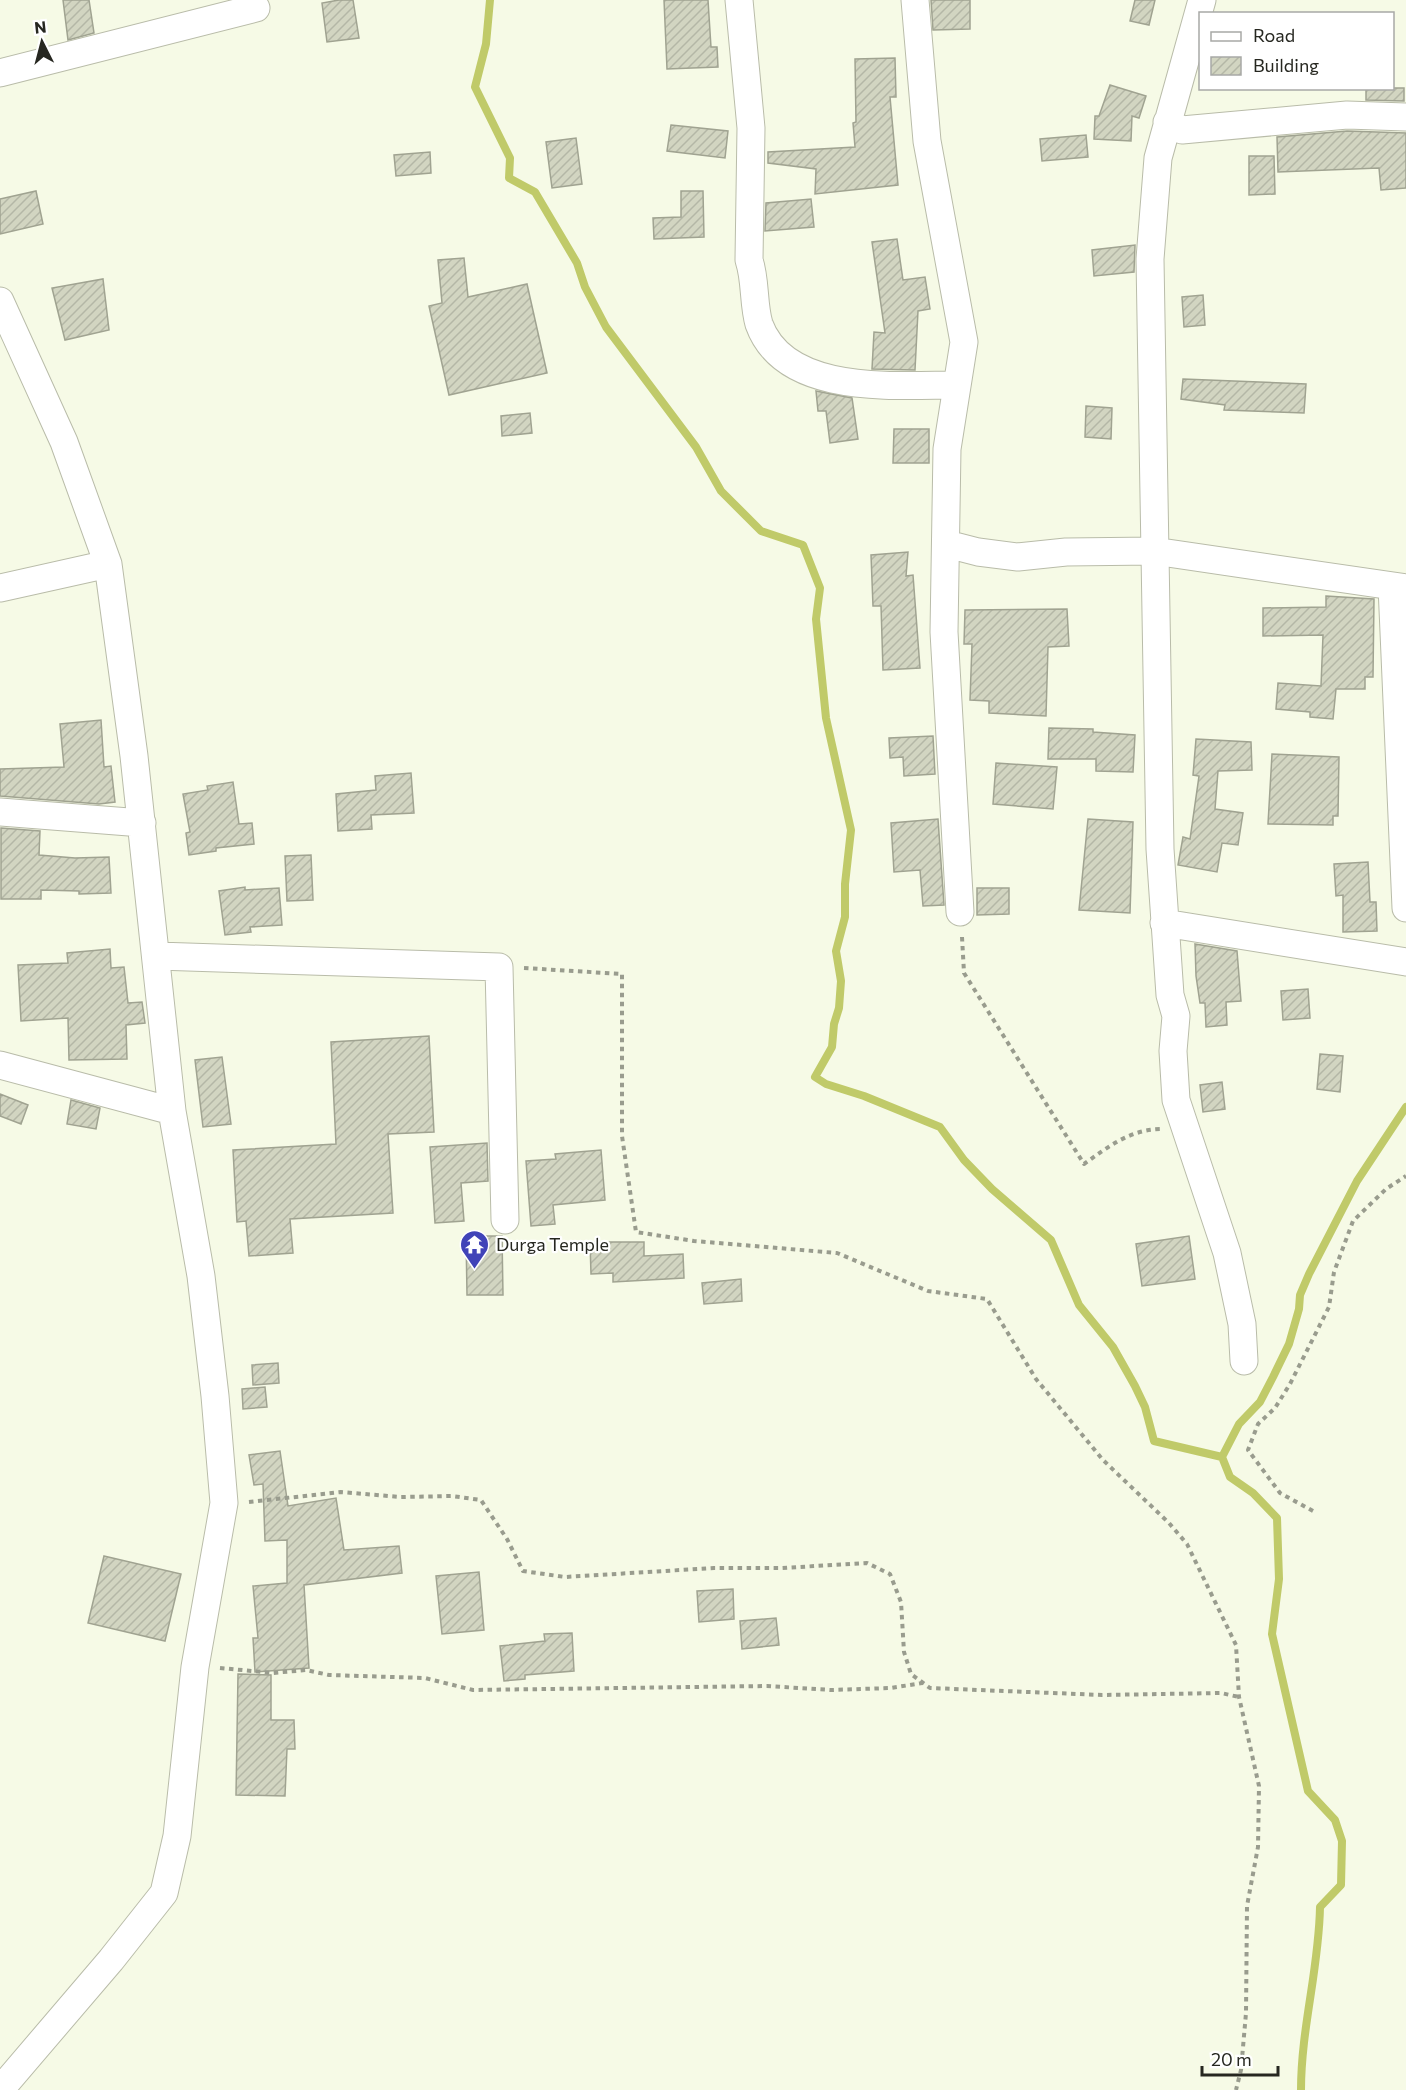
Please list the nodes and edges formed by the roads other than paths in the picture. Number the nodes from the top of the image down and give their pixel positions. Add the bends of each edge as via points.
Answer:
1 (739, 0) edge
2 (915, 0) edge
3 (1202, 0) edge
4 (256, 8) dead end
5 (0, 74) edge
6 (1406, 117) edge
7 (1167, 122) junction
8 (0, 302) edge
9 (957, 385) junction
10 (947, 544) junction
11 (1154, 551) junction
12 (108, 564) junction
13 (1399, 587) edge
14 (0, 588) edge
15 (0, 812) edge
16 (141, 823) junction
17 (1406, 908) edge
18 (960, 912) road end
19 (1164, 923) junction
20 (157, 956) junction
21 (1406, 962) edge
22 (0, 1065) edge
23 (172, 1110) junction
24 (505, 1220) dead end
25 (1244, 1361) dead end
26 (0, 2090) edge

1 - 9 street via 751,128 749,260 759,323 773,350 823,377 853,383
2 - 9 street via 927,141 964,342
3 - 7 street
4 - 5 street
6 - 7 street via 1347,114 1182,130
7 - 11 street via 1158,158 1150,259
8 - 12 street via 64,442
9 - 10 street via 947,449
10 - 11 street via 1018,557
10 - 18 street via 944,632
11 - 13 street
11 - 19 street
12 - 14 street
12 - 16 street
13 - 17 street
15 - 16 street
16 - 20 street
19 - 21 street
19 - 25 street via 1170,995 1176,1016 1176,1100 1227,1253 1242,1324
20 - 23 street
20 - 24 street via 499,967
22 - 23 street
23 - 26 street via 201,1276 224,1503 195,1667 177,1836 164,1893

